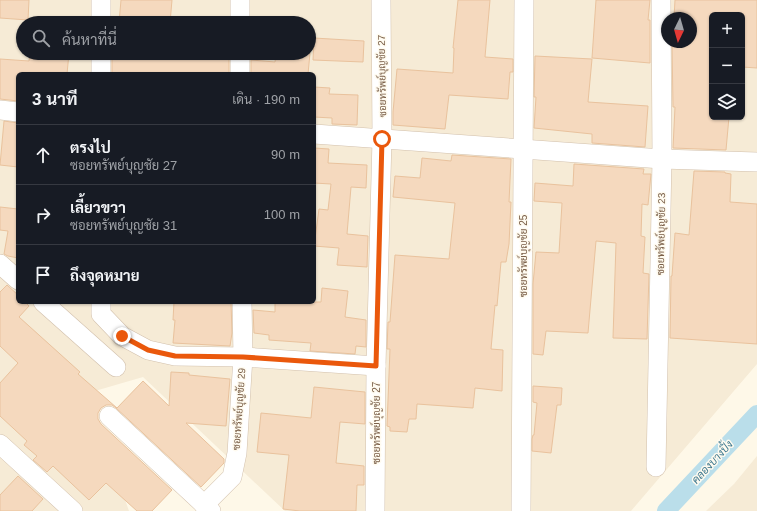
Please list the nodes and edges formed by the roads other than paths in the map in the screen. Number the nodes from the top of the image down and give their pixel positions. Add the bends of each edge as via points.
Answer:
1 (100, 0) edge
2 (240, 0) edge
3 (381, 0) edge
4 (524, 0) edge
5 (661, 0) edge
6 (100, 16) edge
7 (240, 16) edge
8 (100, 60) edge
9 (240, 60) edge
10 (100, 72) edge
11 (240, 72) edge
12 (0, 110) edge
13 (16, 112) edge
14 (316, 134) edge
15 (382, 139) junction
16 (524, 148) junction
17 (662, 159) junction
18 (757, 162) edge
19 (0, 264) edge
20 (16, 278) edge
21 (45, 304) edge
22 (101, 304) edge
23 (242, 304) edge
24 (243, 357) junction
25 (376, 366) junction
26 (116, 367) dead end
27 (109, 416) dead end
28 (0, 444) edge
29 (656, 467) dead end
30 (207, 508) edge
31 (73, 511) edge
32 (375, 511) edge
33 (521, 511) edge

1 - 6 street
2 - 7 street
3 - 15 street, ซอยทรัพย์บุญชัย 27
4 - 16 street, ซอยทรัพย์บุญชัย 25
5 - 17 street, ซอยทรัพย์บุญชัย 23
8 - 10 street
9 - 11 street
12 - 13 street
14 - 15 street
15 - 16 street
15 - 25 street, ซอยทรัพย์บุญชัย 27
16 - 17 street
16 - 33 street, ซอยทรัพย์บุญชัย 25
17 - 18 street
17 - 29 street, ซอยทรัพย์บุญชัย 23
19 - 20 street
21 - 26 street
22 - 24 street via 101,314 122,336 148,350 175,356
23 - 24 street, ซอยทรัพย์บุญชัย 29
24 - 25 street
24 - 30 street, ซอยทรัพย์บุญชัย 29 via 237,453 232,477
25 - 32 street, ซอยทรัพย์บุญชัย 27
27 - 30 street
28 - 31 street

